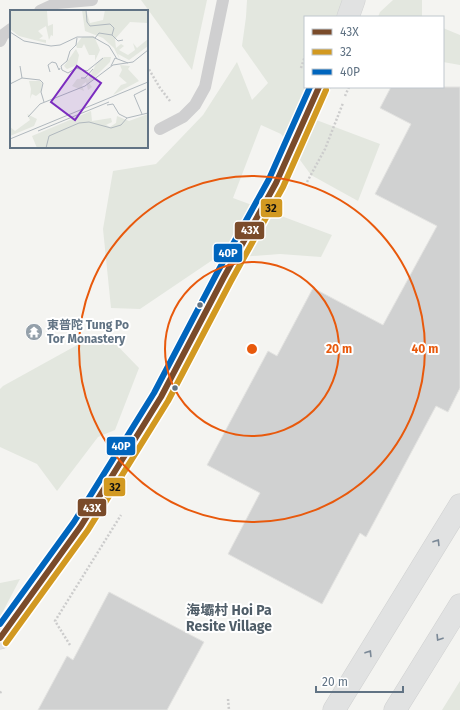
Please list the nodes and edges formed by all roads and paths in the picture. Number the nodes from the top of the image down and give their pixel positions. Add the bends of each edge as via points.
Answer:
1 (92, 0) edge
2 (223, 0) edge
3 (354, 0) edge
4 (42, 10) edge
5 (348, 16) edge
6 (10, 30) edge
7 (0, 41) edge
8 (148, 68) edge
9 (319, 88) edge
10 (349, 88) edge
11 (183, 117) junction
12 (160, 129) dead end
13 (304, 188) dead end
14 (460, 505) edge
15 (460, 604) edge
16 (0, 638) edge
17 (228, 699) dead end
18 (229, 710) edge
19 (334, 710) edge
20 (395, 710) edge

1 - 4 lane via 57,3
2 - 11 lane via 205,87 195,105
3 - 5 main road
6 - 7 lane
8 - 11 path
9 - 16 main road via 276,183 160,397 81,526
10 - 13 path via 325,148
11 - 12 lane
19 -> 14 main road
15 -> 20 main road
17 - 18 path

